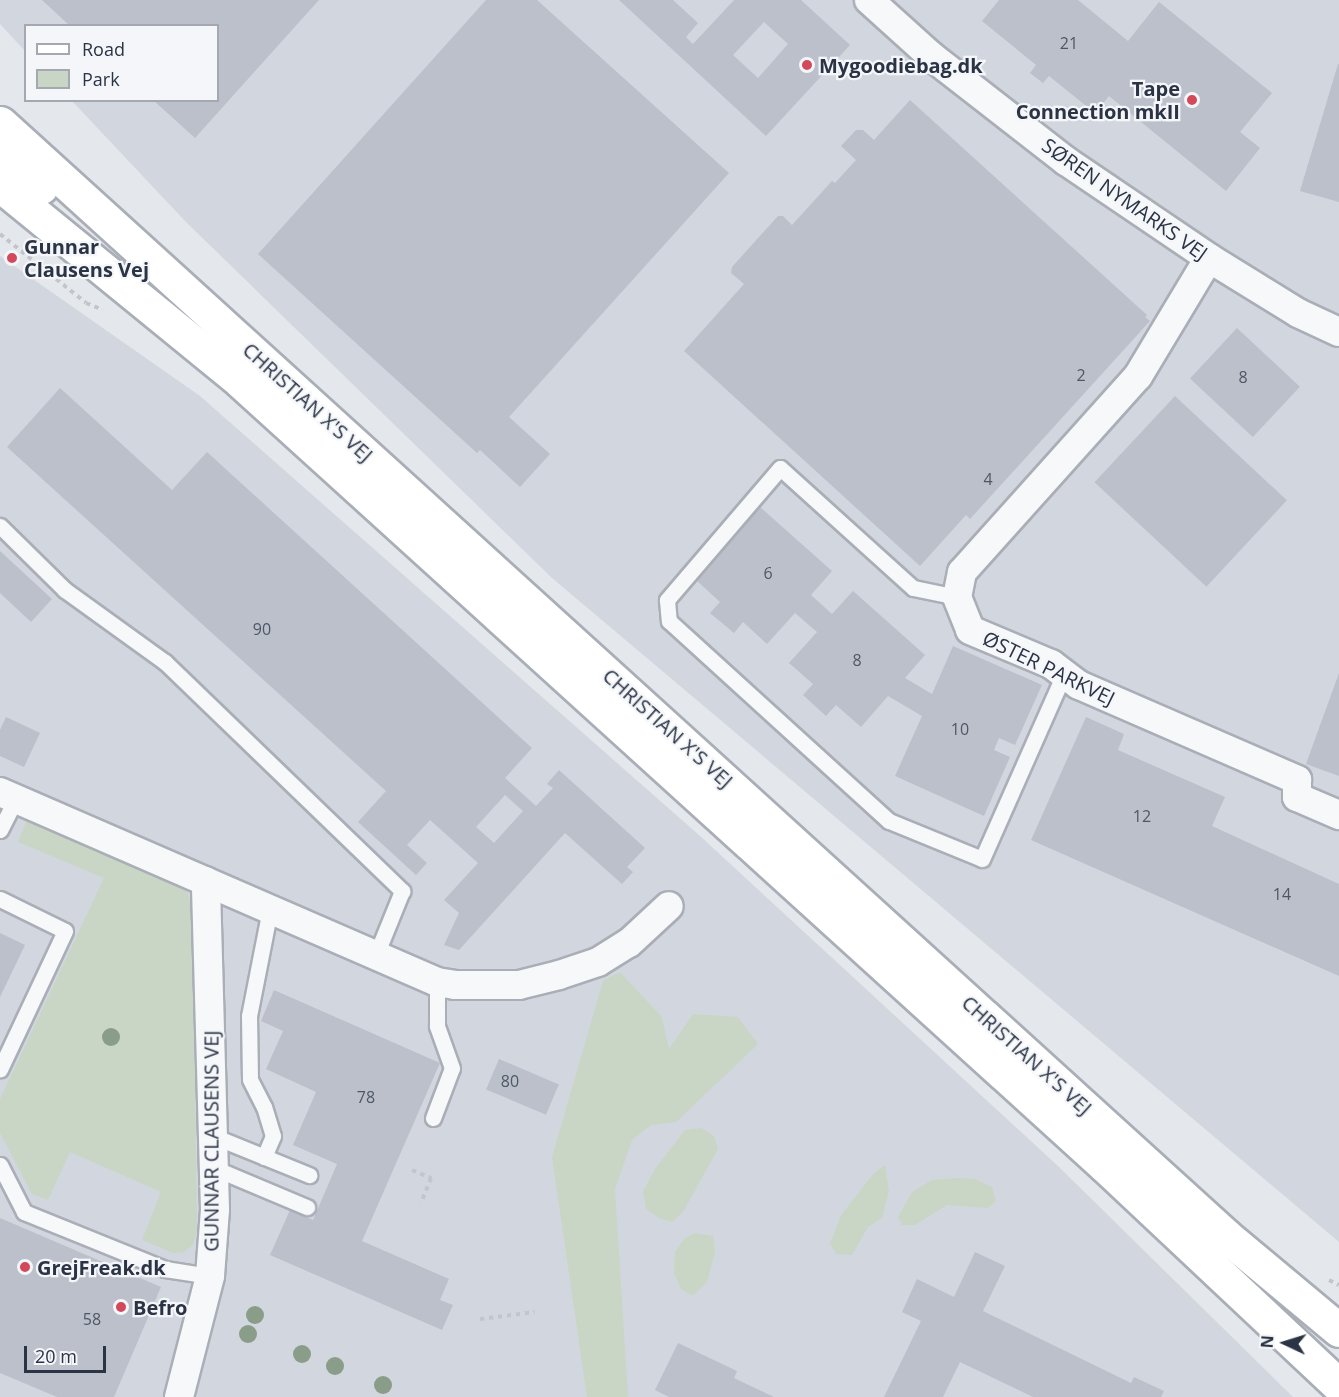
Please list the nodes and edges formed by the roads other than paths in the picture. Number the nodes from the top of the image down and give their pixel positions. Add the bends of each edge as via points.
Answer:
1 (869, 0) edge
2 (0, 123) edge
3 (0, 155) edge
4 (0, 185) edge
5 (1209, 258) junction
6 (1339, 332) edge
7 (260, 358) junction
8 (0, 526) edge
9 (957, 597) junction
10 (1064, 674) junction
11 (8, 795) edge
12 (1339, 815) edge
13 (0, 830) edge
14 (206, 881) junction
15 (0, 899) edge
16 (669, 906) dead end
17 (270, 909) junction
18 (376, 955) junction
19 (436, 982) junction
20 (0, 1069) edge
21 (433, 1118) dead end
22 (213, 1136) junction
23 (264, 1157) junction
24 (0, 1165) edge
25 (214, 1168) junction
26 (309, 1175) dead end
27 (307, 1208) dead end
28 (210, 1276) junction
29 (1339, 1330) edge
30 (1339, 1386) edge
31 (179, 1397) edge

1 - 5 street, SØREN NYMARKS VEJ via 931,56 1066,161
2 - 7 main road, CHRISTIAN X'S VEJ
3 - 7 main road
4 - 30 main road, CHRISTIAN X'S VEJ via 240,381 1104,1165
5 - 6 street, SØREN NYMARKS VEJ via 1298,313
5 - 9 street via 1138,376 962,572
7 - 29 main road, CHRISTIAN X'S VEJ via 1226,1236
8 - 18 lane via 65,590 165,662 402,891
9 - 10 street, ØSTER PARKVEJ via 970,630 1051,664
9 - 10 lane via 913,588 780,468 667,600 669,621 889,821 982,859
10 - 12 street, ØSTER PARKVEJ via 1079,685 1297,780 1298,797
11 - 13 lane
11 - 14 street
14 - 17 street
14 - 22 street, GUNNAR CLAUSENS VEJ
15 - 20 lane via 65,931
16 - 19 street via 629,943 598,962 559,975 519,985
17 - 18 street
17 - 23 lane via 249,1016 250,1079 273,1136
18 - 19 street
19 - 21 lane via 437,1026 452,1068
22 - 23 lane
22 - 25 street, GUNNAR CLAUSENS VEJ
23 - 26 lane
24 - 28 lane via 24,1212 165,1269
25 - 27 lane
25 - 28 street, GUNNAR CLAUSENS VEJ
28 - 31 street, GUNNAR CLAUSENS VEJ

